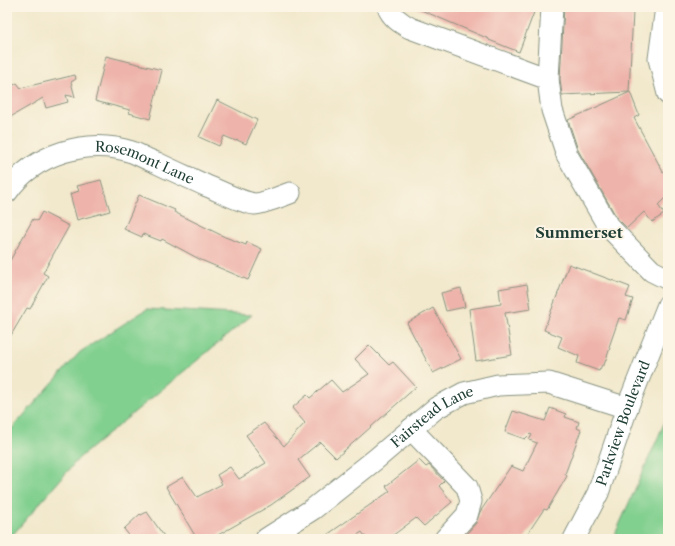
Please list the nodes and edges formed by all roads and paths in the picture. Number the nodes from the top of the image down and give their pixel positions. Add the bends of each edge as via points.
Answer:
1 (388, 7) edge
2 (552, 7) edge
3 (666, 7) edge
4 (548, 79) junction
5 (668, 94) edge
6 (7, 192) edge
7 (290, 193) dead end
8 (668, 279) edge
9 (668, 305) edge
10 (627, 408) junction
11 (411, 429) junction
12 (266, 539) edge
13 (445, 539) edge
14 (574, 539) edge

1 - 4 street via 398,22 410,28
2 - 4 street
3 - 5 street via 658,59
4 - 8 street via 552,110 567,155 608,226 652,271
6 - 7 street, Rosemont Lane via 15,180 50,156 87,147 131,152 236,198 256,204
9 - 10 street, Parkview Boulevard
10 - 11 street, Fairstead Lane via 549,384 498,385 464,393 436,408
10 - 14 street, Parkview Boulevard via 598,493
11 - 12 street, Fairstead Lane via 313,509
11 - 13 street via 467,487 471,501 466,515

